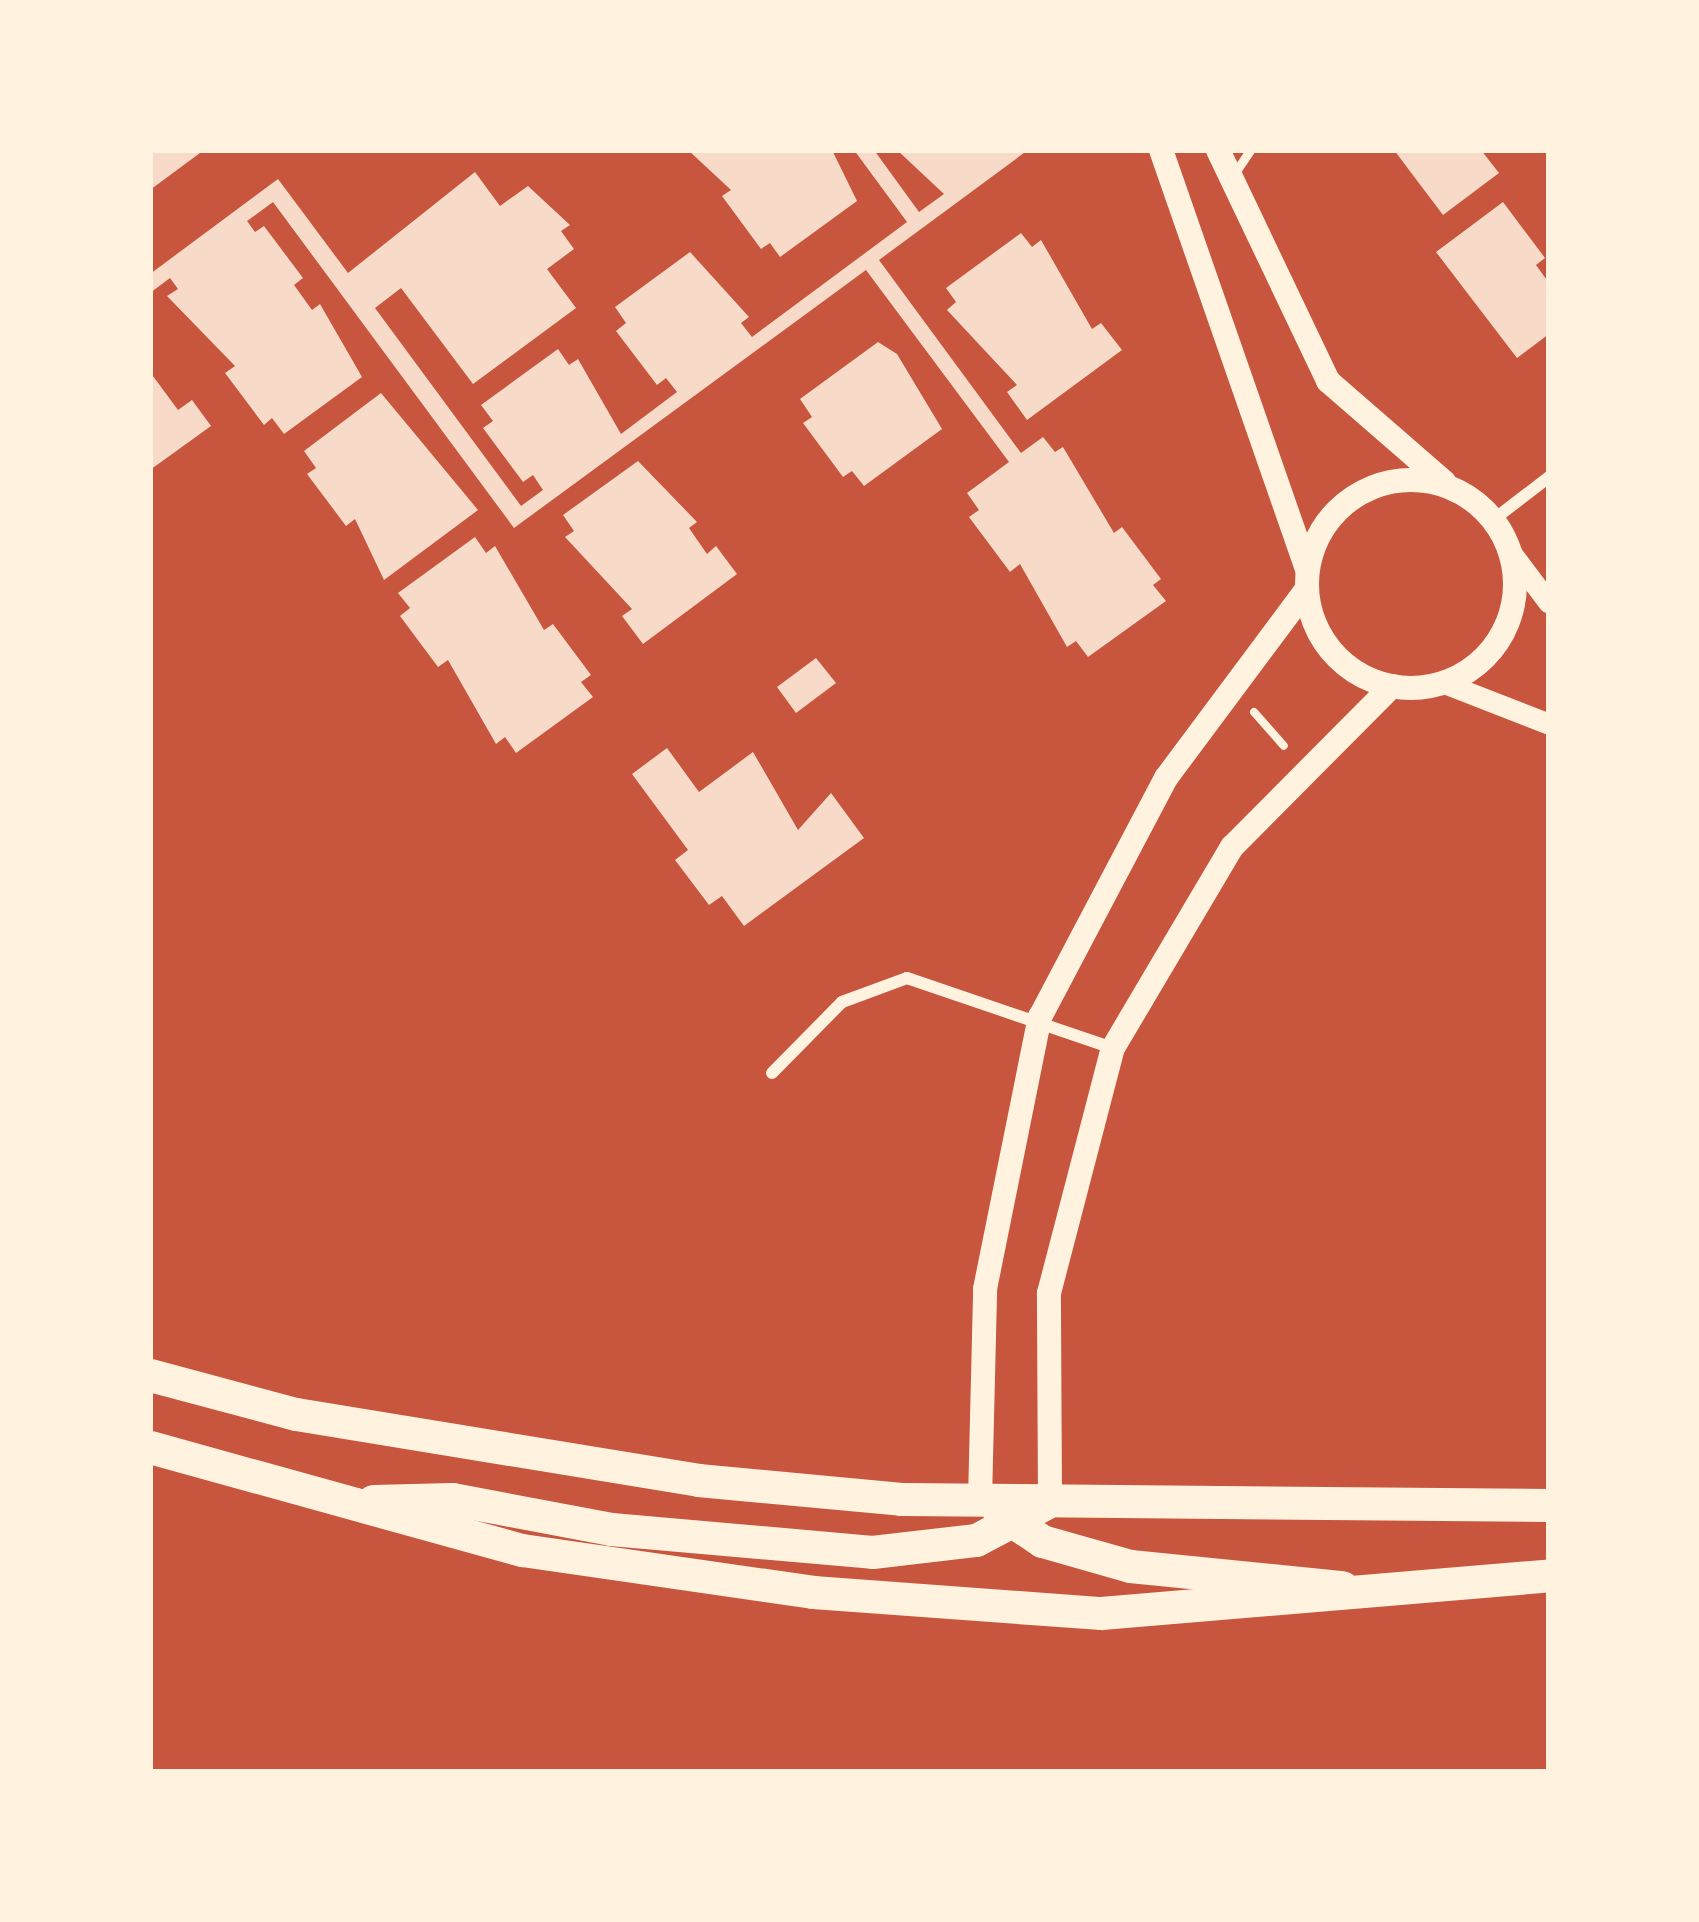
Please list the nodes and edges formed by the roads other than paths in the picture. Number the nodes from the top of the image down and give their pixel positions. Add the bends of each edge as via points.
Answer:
1 (1161, 150) edge
2 (1218, 150) edge
3 (1250, 150) edge
4 (1234, 174) junction
5 (1549, 477) edge
6 (1453, 489) junction
7 (1493, 520) junction
8 (1510, 550) junction
9 (1307, 580) junction
10 (1549, 603) edge
11 (1444, 683) junction
12 (1392, 686) junction
13 (1549, 724) edge
14 (1040, 1017) junction
15 (1113, 1048) junction
16 (772, 1073) dead end
17 (150, 1375) edge
18 (150, 1447) edge
19 (980, 1500) junction
20 (1050, 1501) junction
21 (335, 1502) junction
22 (1549, 1505) edge
23 (1012, 1521) junction
24 (1549, 1575) edge
25 (1385, 1596) junction

1 - 9 main road
2 - 4 main road
3 - 4 lane
4 - 6 main road via 1328,381
5 - 7 street
6 - 7 main road
6 - 9 main road via 1372,487 1328,521
7 - 8 main road
8 - 10 street
8 - 11 main road via 1505,630
9 - 12 main road via 1342,662
9 - 14 main road via 1166,778
11 - 12 main road
11 - 13 street
12 - 15 main road via 1232,847 1168,939
14 - 15 street
14 - 16 street via 908,978 842,1002
14 - 19 main road via 985,1289
15 - 20 main road via 1049,1293
17 - 19 highway via 296,1414 698,1480
18 - 21 highway
19 - 20 highway
19 - 23 highway
20 - 22 highway
20 - 23 highway
21 - 23 highway via 452,1499 611,1528 872,1552 976,1540
21 - 25 highway via 522,1550 813,1592 1101,1613
23 - 25 highway via 1130,1566
24 - 25 highway

